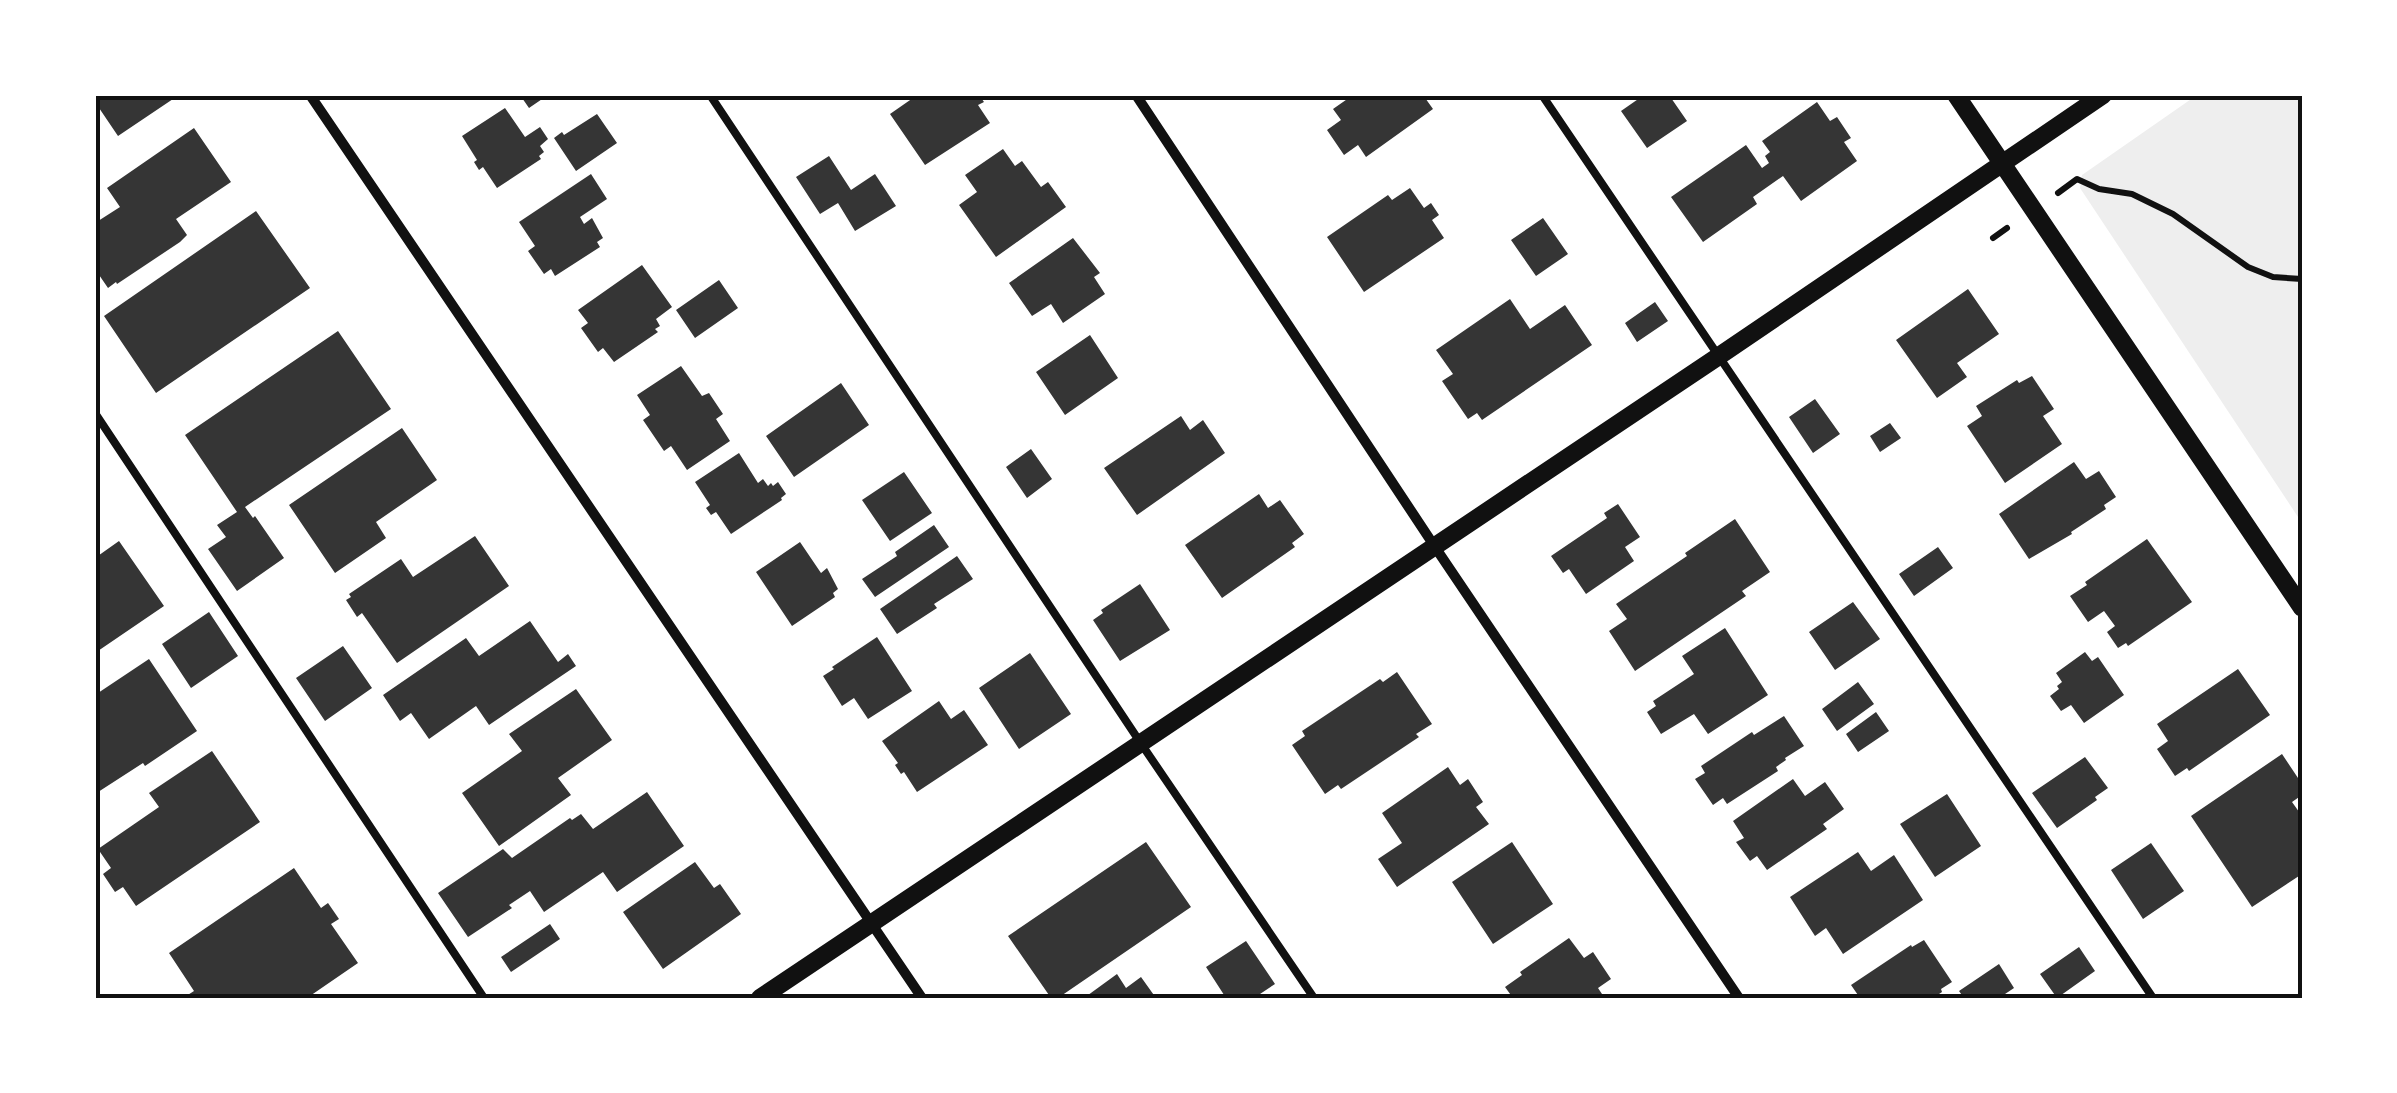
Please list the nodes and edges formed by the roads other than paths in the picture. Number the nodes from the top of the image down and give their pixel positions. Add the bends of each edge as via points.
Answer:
1 (310, 95) edge
2 (710, 95) edge
3 (1136, 95) edge
4 (1542, 95) edge
5 (1956, 95) edge
6 (2103, 95) edge
7 (2002, 164) junction
8 (1719, 356) junction
9 (95, 413) edge
10 (1435, 546) junction
11 (2302, 608) edge
12 (1140, 742) junction
13 (872, 923) junction
14 (484, 998) edge
15 (760, 998) edge
16 (922, 998) edge
17 (1314, 998) edge
18 (1740, 998) edge
19 (2153, 998) edge

1 - 13 street
2 - 12 lane
3 - 10 street
4 - 8 lane
5 - 7 street
6 - 7 street
7 - 8 street
7 - 11 street
8 - 10 street
8 - 19 lane
9 - 14 lane
10 - 12 street
10 - 18 street
12 - 13 street
12 - 17 lane
13 - 15 street
13 - 16 street

